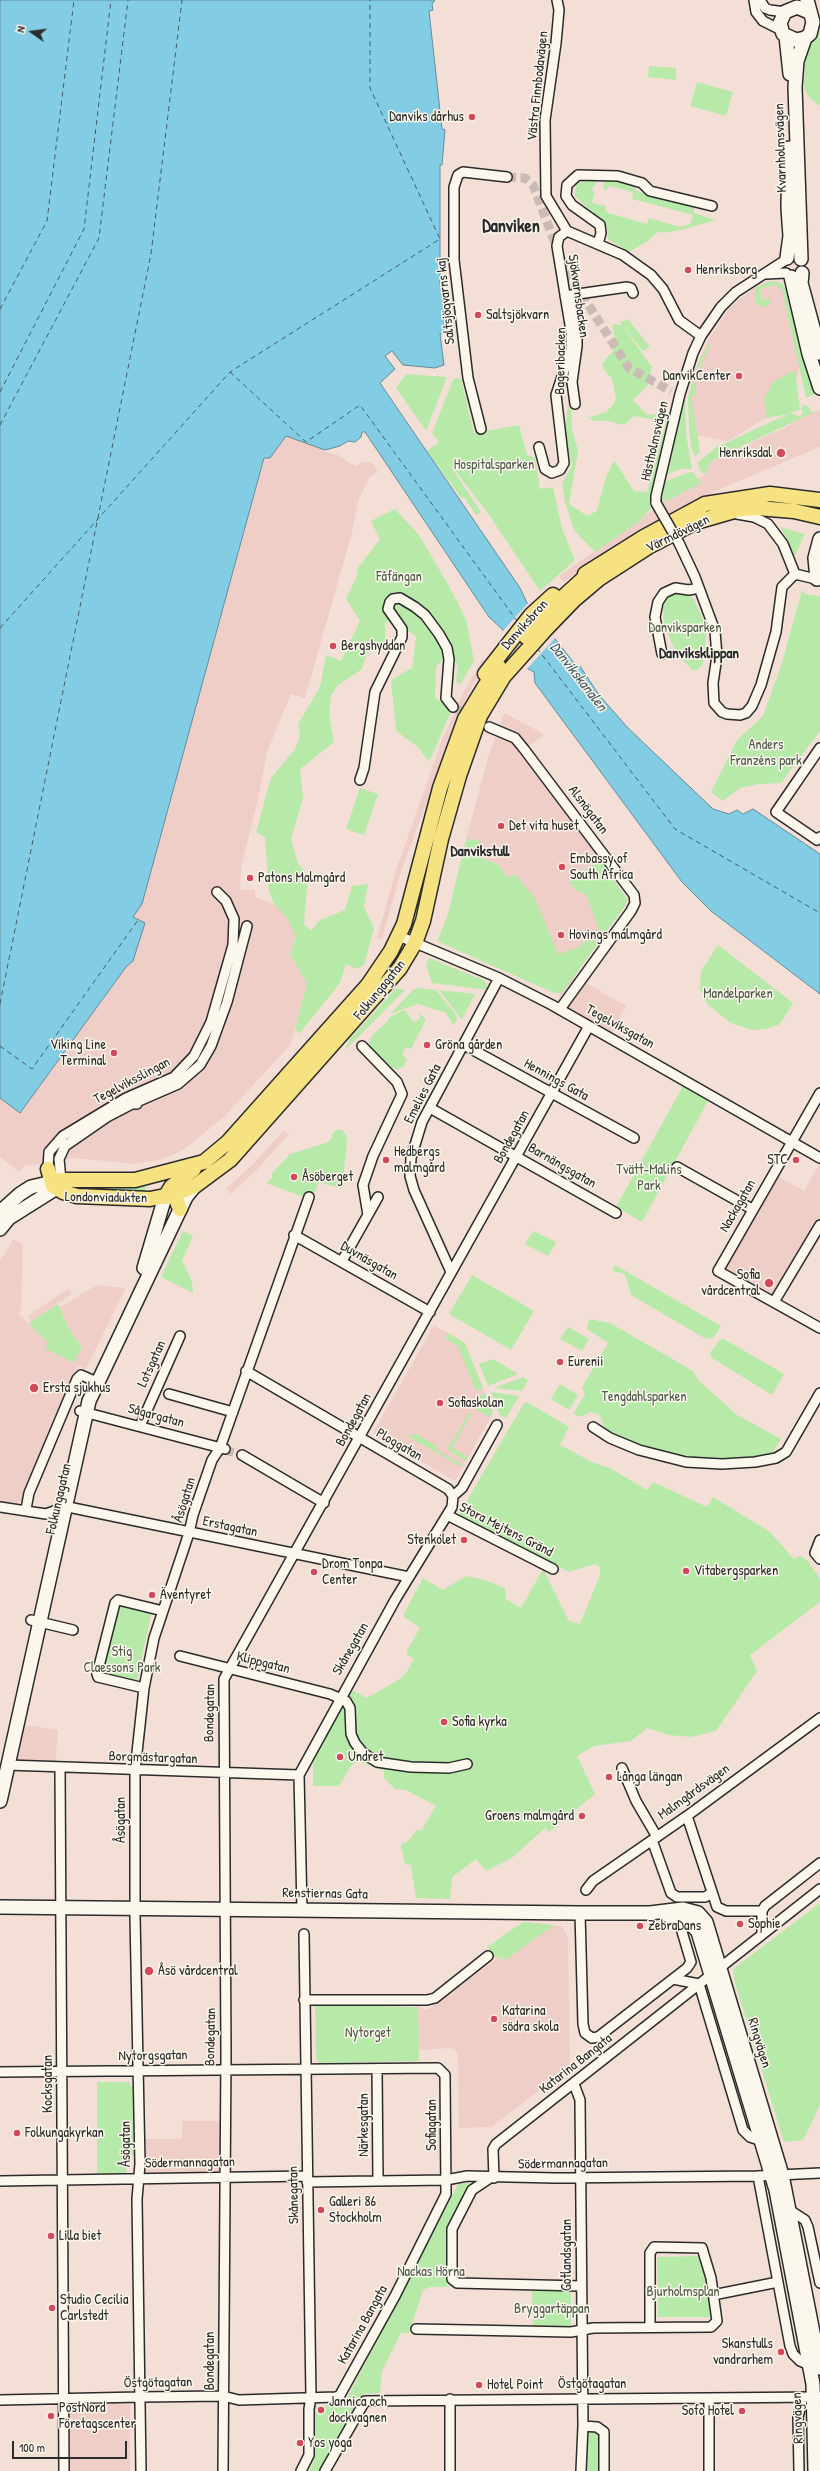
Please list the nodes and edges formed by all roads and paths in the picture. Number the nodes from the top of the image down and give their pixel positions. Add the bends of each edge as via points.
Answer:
1 (754, 0) edge
2 (760, 0) edge
3 (558, 1) edge
4 (808, 6) edge
5 (790, 7) edge
6 (784, 33) junction
7 (805, 38) junction
8 (507, 177) tunnel mouth
9 (712, 206) dead end
10 (567, 232) junction
11 (598, 244) junction
12 (790, 268) junction
13 (634, 293) dead end
14 (568, 295) junction
15 (700, 336) junction
16 (820, 353) edge
17 (820, 388) edge
18 (671, 391) tunnel mouth
19 (680, 394) junction
20 (575, 404) dead end
21 (481, 429) dead end
22 (540, 447) dead end
23 (820, 500) edge
24 (724, 513) junction
25 (820, 517) edge
26 (820, 539) edge
27 (795, 574) junction
28 (819, 577) edge
29 (698, 588) junction
30 (568, 593) junction
31 (662, 654) dead end
32 (497, 670) junction
33 (454, 707) tunnel mouth
34 (489, 727) tunnel mouth
35 (820, 748) edge
36 (360, 780) dead end
37 (819, 839) edge
38 (217, 892) dead end
39 (247, 926) dead end
40 (399, 936) junction
41 (415, 943) junction
42 (499, 978) junction
43 (560, 1009) junction
44 (589, 1026) junction
45 (464, 1045) junction
46 (362, 1046) dead end
47 (820, 1093) edge
48 (552, 1094) junction
49 (132, 1104) junction
50 (147, 1104) dead end
51 (430, 1108) junction
52 (634, 1138) dead end
53 (792, 1141) junction
54 (518, 1157) junction
55 (820, 1158) edge
56 (204, 1162) junction
57 (677, 1167) dead end
58 (151, 1178) junction
59 (54, 1180) junction
60 (195, 1186) junction
61 (170, 1193) junction
62 (77, 1196) junction
63 (309, 1197) dead end
64 (378, 1198) dead end
65 (37, 1201) junction
66 (180, 1209) junction
67 (752, 1209) junction
68 (0, 1212) edge
69 (616, 1213) dead end
70 (368, 1215) junction
71 (820, 1225) edge
72 (0, 1229) edge
73 (294, 1235) junction
74 (342, 1261) junction
75 (451, 1272) junction
76 (774, 1302) junction
77 (430, 1312) junction
78 (820, 1328) edge
79 (180, 1336) dead end
80 (246, 1371) junction
81 (94, 1381) junction
82 (820, 1393) edge
83 (169, 1394) dead end
84 (83, 1412) junction
85 (233, 1412) junction
86 (497, 1425) dead end
87 (140, 1426) junction
88 (594, 1426) dead end
89 (360, 1438) junction
90 (223, 1449) junction
91 (242, 1455) tunnel mouth
92 (453, 1496) junction
93 (324, 1503) junction
94 (0, 1507) edge
95 (26, 1509) junction
96 (61, 1509) junction
97 (447, 1516) junction
98 (189, 1533) junction
99 (820, 1540) edge
100 (295, 1555) junction
101 (820, 1559) edge
102 (553, 1569) dead end
103 (408, 1577) junction
104 (163, 1611) junction
105 (35, 1621) junction
106 (73, 1630) dead end
107 (180, 1656) dead end
108 (230, 1669) junction
109 (144, 1688) junction
110 (339, 1698) junction
111 (820, 1718) edge
112 (4, 1763) edge
113 (467, 1764) dead end
114 (60, 1768) junction
115 (622, 1768) dead end
116 (135, 1771) junction
117 (224, 1774) junction
118 (299, 1775) junction
119 (0, 1801) edge
120 (687, 1816) junction
121 (655, 1838) junction
122 (820, 1863) edge
123 (820, 1889) edge
124 (586, 1890) dead end
125 (712, 1893) junction
126 (0, 1907) edge
127 (61, 1908) junction
128 (135, 1908) junction
129 (225, 1910) junction
130 (302, 1910) junction
131 (762, 1911) junction
132 (580, 1913) junction
133 (675, 1915) junction
134 (304, 1934) dead end
135 (762, 1934) junction
136 (488, 1956) dead end
137 (715, 1970) junction
138 (673, 1979) junction
139 (699, 1984) junction
140 (304, 2000) junction
141 (306, 2068) junction
142 (224, 2069) junction
143 (377, 2069) junction
144 (139, 2070) junction
145 (0, 2072) edge
146 (62, 2072) junction
147 (574, 2084) junction
148 (762, 2141) junction
149 (820, 2173) edge
150 (777, 2175) junction
151 (758, 2176) junction
152 (224, 2177) junction
153 (140, 2178) junction
154 (492, 2178) junction
155 (580, 2178) junction
156 (307, 2179) junction
157 (62, 2180) junction
158 (446, 2180) junction
159 (0, 2181) edge
160 (378, 2181) junction
161 (791, 2211) junction
162 (778, 2282) junction
163 (820, 2283) edge
164 (581, 2286) junction
165 (713, 2295) junction
166 (650, 2327) junction
167 (416, 2329) dead end
168 (581, 2330) junction
169 (815, 2367) edge
170 (340, 2395) joint
171 (224, 2396) junction
172 (140, 2397) junction
173 (311, 2397) junction
174 (813, 2397) edge
175 (582, 2398) junction
176 (708, 2398) junction
177 (450, 2399) junction
178 (0, 2400) edge
179 (63, 2400) junction
180 (583, 2426) junction
181 (818, 2447) edge
182 (64, 2471) edge
183 (141, 2471) edge
184 (223, 2471) edge
185 (301, 2471) edge
186 (325, 2471) edge
187 (450, 2471) edge
188 (581, 2471) edge
189 (604, 2471) edge
190 (709, 2471) edge
191 (799, 2471) edge
192 (815, 2471) edge

1 - 6 street via 756,12 763,21
2 - 5 street via 765,8 770,10
3 - 10 street, Västra Finnbodavägen via 556,43 545,120 546,196
4 - 5 street, Kvarnholmsvägen
4 - 7 street, Kvarnholmsvägen via 813,28
5 - 6 street, Kvarnholmsvägen via 780,23
6 - 7 street via 796,40
6 - 12 street, Kvarnholmsvägen via 790,89
7 - 12 street, Kvarnholmsvägen via 797,61 795,87 802,259 794,256
8 - 21 street, Saltsjöqvarns kaj via 463,172 458,175 454,187 454,260 468,378
9 - 11 street via 650,191 642,183 618,176 578,175 567,185 566,196 572,205 600,225
10 - 11 street
10 - 14 street, Sjökvarnsbacken via 559,237 557,246
11 - 15 street via 623,255 651,275 663,289 679,320
12 - 15 street, Hästholmsvägen via 765,274 746,285 729,299
12 - 16 street, Kvarnholmsvägen via 802,283
12 - 17 street, Kvarnholmsvägen via 809,354
13 - 14 street via 627,287
14 - 20 street, Bageribacken via 578,346 572,382
14 - 22 street, Sjökvarnsbacken via 571,350 556,395 564,463 560,470 552,473 545,469
15 - 19 street, Hästholmsvägen
18 - 19 street
19 - 29 street, Hästholmsvägen, bridge via 656,503 679,544
23 - 30 main road, Värmdövägen via 770,494 705,504 644,537 594,569
24 - 25 main road, Värmdövägen via 774,509
24 - 27 street via 746,515 768,524 783,544
24 - 30 main road, Värmdövägen via 696,522 600,578
26 - 28 street via 815,558
27 - 28 street
27 - 29 street via 782,587 776,632 752,706 740,715 722,712 714,703 717,643
29 - 31 street via 674,588 664,593 658,602 655,617
30 - 32 main road, Danviksbron
30 - 32 main road, Danviksbron via 531,615
32 - 40 main road, Folkungagatan via 471,708 440,788
32 - 41 main road, Folkungagatan via 459,776 441,839 423,921
33 - 36 street via 446,698 449,659 443,641 432,624 415,607 400,598 393,600 388,610 402,629 402,637 375,692
34 - 43 street, Alsnögatan via 515,738 634,896 632,911
35 - 37 street via 776,812
38 - 59 street, Tegelviksslingan via 226,901 234,919 233,945 211,1022 194,1056 174,1077 126,1098 64,1136 49,1152
39 - 49 street, Tegelviksslingan via 224,1008 200,1065 178,1084
40 - 41 street, Tegelviksgatan
40 - 56 main road, Folkungagatan via 368,985 228,1142
41 - 42 street, Tegelviksgatan
41 - 60 main road, Folkungagatan via 385,987 241,1149
42 - 43 street, Tegelviksgatan
42 - 45 street, Emelies Gata
43 - 44 street, Tegelviksgatan
44 - 48 street, Bondegatan
44 - 53 street, Tegelviksgatan
45 - 48 street, Hennings Gata
45 - 51 street, Emelies Gata
46 - 70 street via 397,1082 402,1094 373,1156 363,1185
47 - 53 street, Nackagatan
48 - 52 street, Hennings Gata
48 - 54 street, Bondegatan
49 - 50 street, Tegelviksslingan
49 - 59 street, Tegelviksslingan via 107,1117 65,1146
51 - 54 street, Barnängsgatan
51 - 75 street, Emelies Gata via 416,1139 410,1176
53 - 55 street, Tegelviksgatan
53 - 67 street, Nackagatan
54 - 69 street, Barnängsgatan
54 - 75 street, Bondegatan
56 - 58 main road, Folkungagatan
56 - 61 main road
57 - 67 street
58 - 59 main road, Londonviadukten
58 - 61 main road via 166,1182
59 - 62 main road
59 - 65 street
59 - 68 street via 41,1183 20,1194
60 - 61 main road, Folkungagatan
60 - 66 street, Folkungagatan
61 - 62 main road, Londonviadukten via 143,1199
61 - 66 main road
61 - 81 street, Folkungagatan via 144,1268
62 - 65 street, Londonviadukten
63 - 73 street, Åsögatan
64 - 70 street
65 - 72 street via 9,1218
66 - 81 street, Folkungagatan
67 - 76 street, Nackagatan via 718,1271
70 - 74 street
71 - 76 street
73 - 74 street, Duvnäsgatan
73 - 80 street, Åsögatan
74 - 77 street, Duvnäsgatan
75 - 77 street, Bondegatan
76 - 78 street
77 - 89 street, Bondegatan
79 - 87 street, Lotsgatan
80 - 85 street, Åsögatan
80 - 89 street, Ploggatan
81 - 84 street, Folkungagatan
81 - 95 street, Folkungagatan via 81,1376 77,1379 28,1493
82 - 88 street via 786,1452 776,1458 755,1462 686,1462 639,1450 610,1438
83 - 85 street
84 - 87 street, Sågargatan
84 - 96 street, Folkungagatan
85 - 90 street, Åsögatan
86 - 92 street, Skånegatan via 462,1488
87 - 90 street, Sågargatan
89 - 92 street, Ploggatan via 448,1489
89 - 93 street, Bondegatan
90 - 98 street, Åsögatan via 212,1460
91 - 93 street
92 - 97 street, Skånegatan via 454,1501
93 - 100 street, Bondegatan
94 - 95 street, Erstagatan
95 - 96 street, Erstagatan via 46,1514
96 - 98 street, Erstagatan
96 - 105 street, Folkungagatan
97 - 102 street, Stora Mejtens Gränd
97 - 103 street, Skånegatan
98 - 100 street, Erstagatan
98 - 104 street, Åsögatan
99 - 101 street via 815,1553
100 - 103 street, Erstagatan
100 - 108 street, Bondegatan
103 - 110 street, Skånegatan
104 - 109 street, Åsögatan via 151,1649
104 - 109 street via 118,1600 115,1602 97,1674 98,1677
105 - 106 street
105 - 112 street, Folkungagatan
107 - 108 street, Klippgatan
108 - 110 street, Klippgatan
108 - 117 street, Bondegatan via 223,1686
109 - 116 street, Åsögatan
110 - 113 street via 349,1704 351,1734 355,1743 371,1759 384,1764 411,1767 449,1768
110 - 118 street, Skånegatan
111 - 120 street, Malmgårdsvägen
112 - 114 street, Borgmästargatan
112 - 119 street, Folkungagatan
114 - 116 street, Borgmästargatan
114 - 127 street, Kocksgatan
115 - 121 street
116 - 117 street, Borgmästargatan
116 - 128 street, Åsögatan
117 - 118 street, Borgmästargatan
117 - 129 street, Bondegatan
118 - 130 street, Skånegatan
120 - 121 street, Malmgårdsvägen
120 - 125 street
121 - 124 street, Malmgårdsvägen via 593,1881
121 - 125 street via 670,1893 676,1897 704,1897
122 - 131 street
123 - 135 street, Katarina Bangata
125 - 131 street via 720,1910
126 - 127 street, Renstiernas Gata
127 - 128 street, Renstiernas Gata
127 - 146 street, Kocksgatan
128 - 129 street, Renstiernas Gata
128 - 144 street, Åsögatan
129 - 130 street, Renstiernas Gata
129 - 142 street, Bondegatan
130 - 132 street, Renstiernas Gata
131 - 135 street
132 - 133 street, Renstiernas Gata
132 - 138 street, Katarina Bangata via 583,2024 588,2036 598,2037
133 - 137 street, Ringvägen via 695,1926
133 - 137 street, Ringvägen via 692,1910 706,1922
133 - 138 street, Katarina Bangata via 691,1962
134 - 140 street, Skånegatan
135 - 137 street, Katarina Bangata
136 - 140 street via 435,1998 427,2000
137 - 139 street, Katarina Bangata
137 - 148 street, Ringvägen
137 - 150 street, Ringvägen
138 - 139 street
139 - 147 street, Katarina Bangata
139 - 148 street via 744,2130 750,2137
140 - 141 street, Skånegatan
141 - 142 street, Nytorgsgatan
141 - 143 street
141 - 156 street, Skånegatan
142 - 144 street, Nytorgsgatan
142 - 152 street, Bondegatan
143 - 158 street, Sofiagatan via 438,2068 446,2075
143 - 160 street, Närkesgatan
144 - 146 street, Nytorgsgatan
144 - 153 street, Åsögatan
145 - 146 street, Nytorgsgatan
146 - 157 street, Kocksgatan
147 - 154 street, Katarina Bangata via 496,2144 493,2149
147 - 155 street, Gotlandsgatan via 580,2100
148 - 150 street, Ringvägen
149 - 150 street, Södermannagatan
150 - 151 street, Södermannagatan
150 - 161 street, Ringvägen
150 - 169 street, Ringvägen
151 - 155 street, Södermannagatan
151 - 162 street
152 - 153 street, Södermannagatan
152 - 156 street, Södermannagatan
152 - 171 street, Bondegatan
153 - 157 street, Södermannagatan
153 - 172 street, Åsögatan via 137,2199
154 - 155 street, Södermannagatan
154 - 158 street, Södermannagatan via 454,2177
154 - 164 street via 472,2190 452,2229 452,2280 457,2283
155 - 164 street, Gotlandsgatan
156 - 160 street, Södermannagatan
156 - 173 street, Skånegatan
157 - 159 street, Södermannagatan
157 - 179 street, Kocksgatan
158 - 160 street, Södermannagatan
158 - 170 street, Katarina Bangata via 444,2199 395,2296
161 - 163 street via 805,2220 808,2227
161 - 169 street, Ringvägen
162 - 165 street
162 - 169 street via 791,2351 800,2361
164 - 168 street, Gotlandsgatan
165 - 166 street via 717,2321 711,2327
165 - 166 street via 702,2248 654,2247 650,2253
166 - 168 street
167 - 168 street via 571,2332
168 - 175 street, Gotlandsgatan
169 - 174 street, Ringvägen
170 - 173 street, Östgötagatan
171 - 172 street, Östgötagatan
171 - 173 street, Östgötagatan via 232,2400 302,2400
171 - 184 street, Bondegatan
172 - 179 street, Östgötagatan
172 - 183 street, Åsögatan
173 - 185 street, Skånegatan via 310,2455
174 - 176 street, Östgötagatan
174 - 181 street, Ringvägen
174 - 191 street, Ringvägen via 798,2417
175 - 176 street, Östgötagatan
175 - 177 street, Östgötagatan
175 - 180 street, Gotlandsgatan
176 - 190 street
177 - 186 street, Östgötagatan via 365,2401
177 - 187 street
178 - 179 street, Östgötagatan
179 - 182 street, Kocksgatan
180 - 188 street, Gotlandsgatan
180 - 189 street via 597,2427 604,2432
181 - 192 street, Ringvägen

